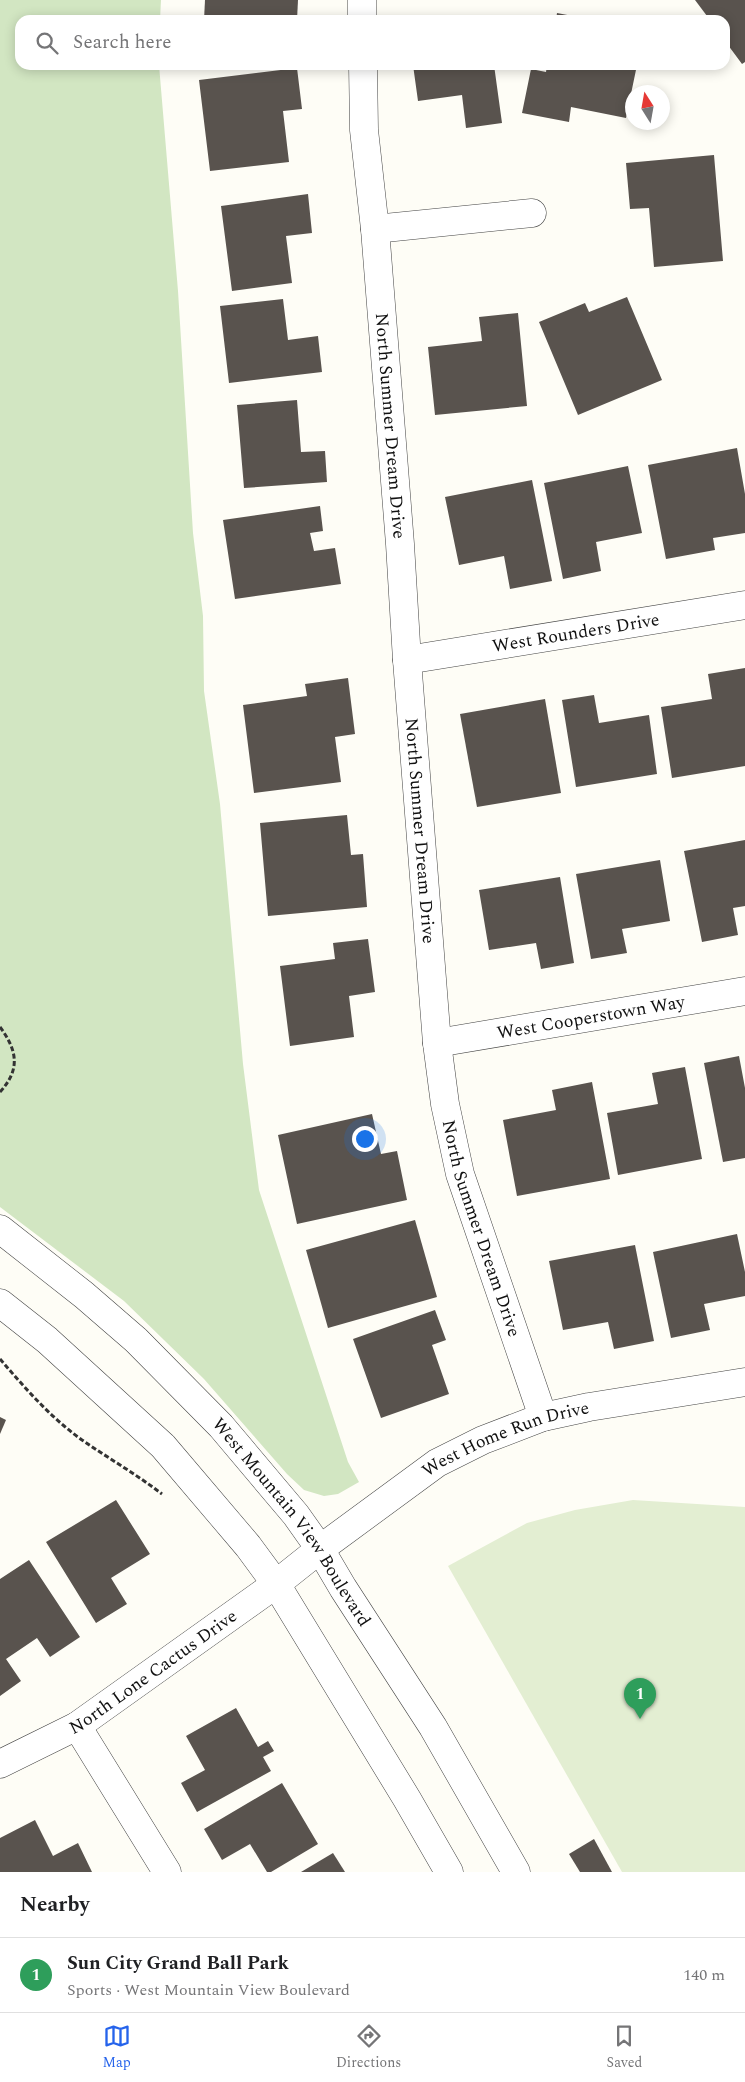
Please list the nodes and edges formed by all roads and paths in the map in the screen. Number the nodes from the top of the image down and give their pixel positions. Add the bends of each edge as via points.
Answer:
1 (362, 0) edge
2 (362, 15) edge
3 (363, 70) edge
4 (532, 213) dead end
5 (375, 229) junction
6 (745, 606) edge
7 (407, 660) junction
8 (745, 991) edge
9 (0, 1027) edge
10 (437, 1043) junction
11 (0, 1092) edge
12 (0, 1229) edge
13 (0, 1303) edge
14 (0, 1358) edge
15 (745, 1382) edge
16 (543, 1417) junction
17 (168, 1498) dead end
18 (320, 1549) junction
19 (287, 1576) junction
20 (77, 1726) junction
21 (0, 1764) edge
22 (167, 1872) edge
23 (449, 1872) edge
24 (516, 1872) edge

1 - 2 street
3 - 5 street, North Summer Dream Drive via 364,130
4 - 5 street
5 - 7 street, North Summer Dream Drive
6 - 7 street, West Rounders Drive
7 - 10 street, North Summer Dream Drive
8 - 10 street, West Cooperstown Way
9 - 11 path via 12,1043 14,1061 13,1072
10 - 16 street, North Summer Dream Drive via 445,1104 460,1174
12 - 18 street, West Mountain View Boulevard via 136,1340 221,1426 296,1515
13 - 19 street via 47,1340 163,1446 248,1546
14 - 17 path via 32,1396 81,1439
15 - 16 street, West Home Run Drive
16 - 18 street, West Home Run Drive via 483,1440 438,1463
18 - 19 street, West Home Run Drive
18 - 24 street, West Mountain View Boulevard via 433,1727
19 - 20 street, North Lone Cactus Drive
19 - 23 street
20 - 21 street, North Lone Cactus Drive
20 - 22 street

